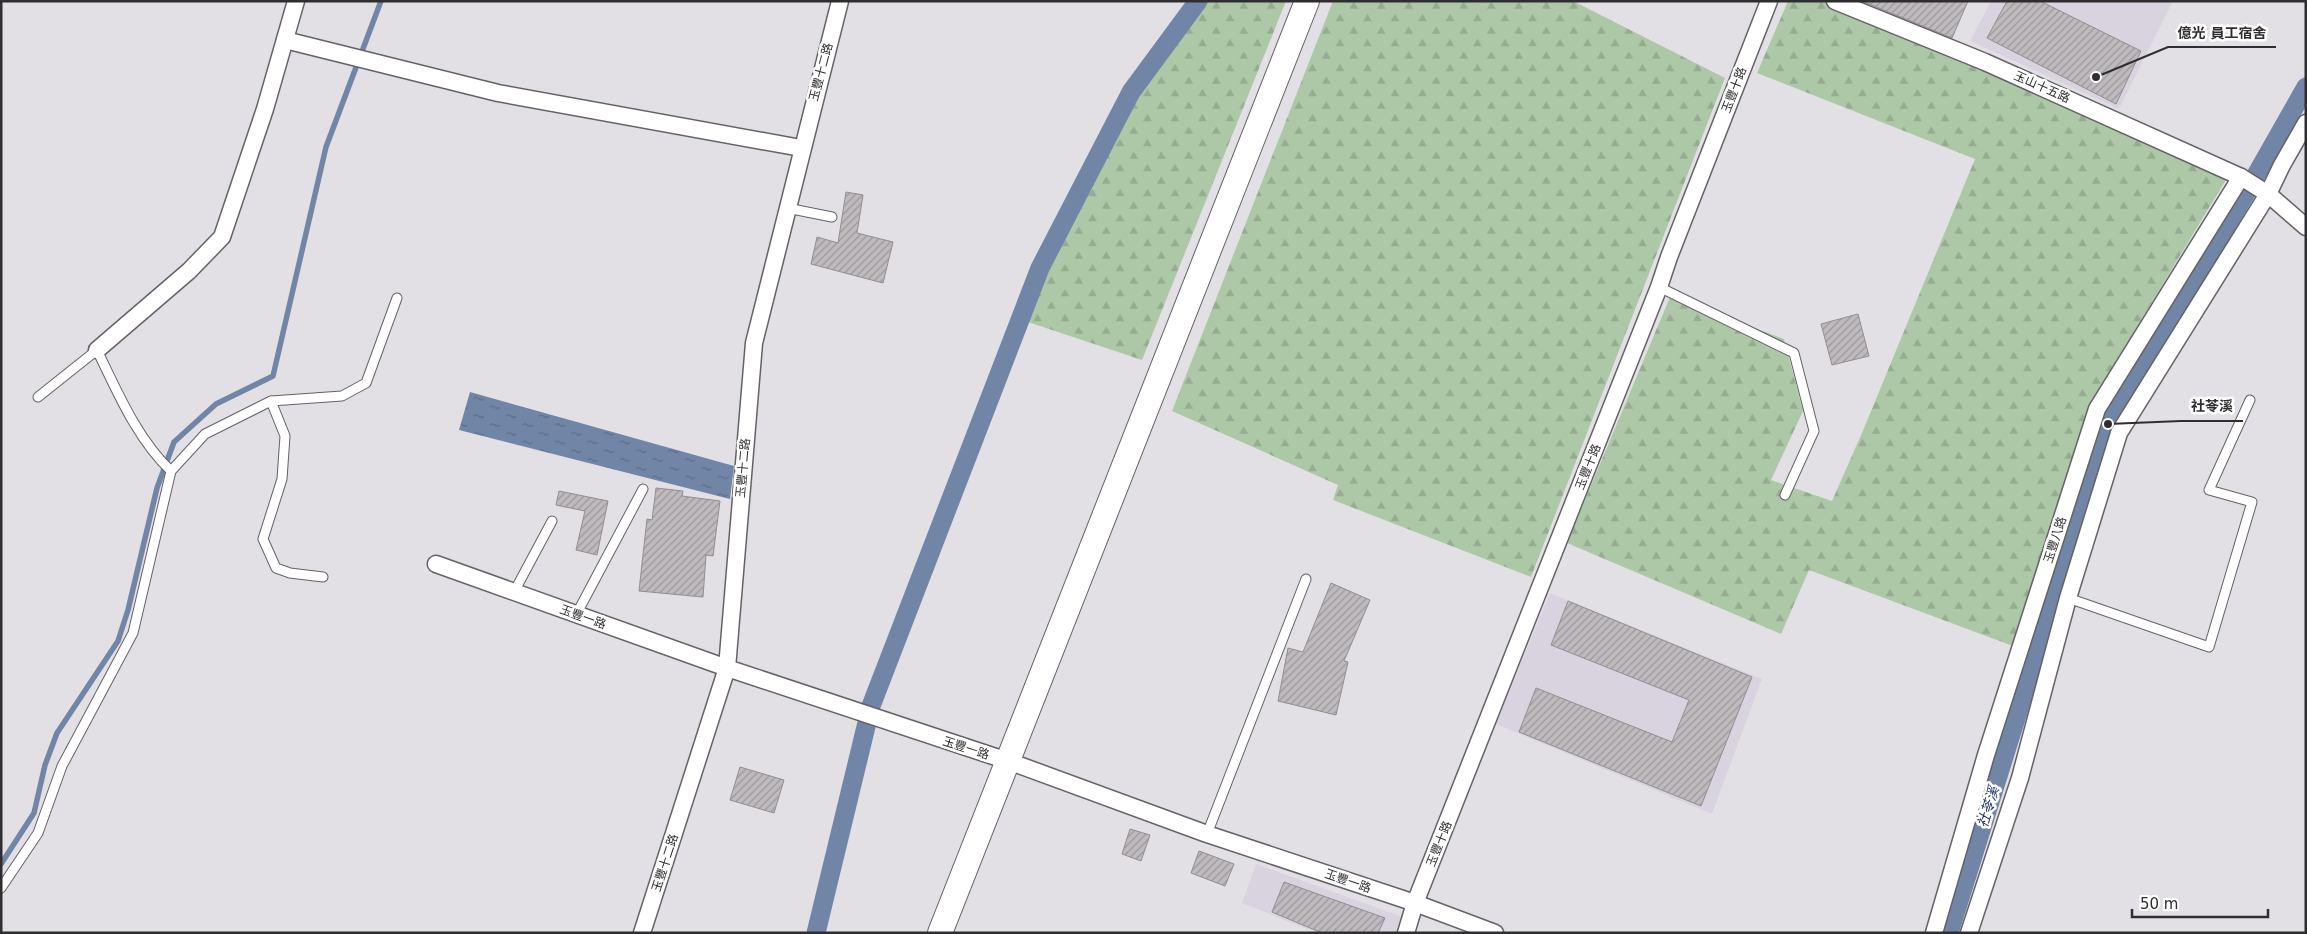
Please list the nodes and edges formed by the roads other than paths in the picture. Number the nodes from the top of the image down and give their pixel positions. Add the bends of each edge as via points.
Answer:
1 (296, 1) edge
2 (840, 1) edge
3 (1307, 1) edge
4 (1769, 1) edge
5 (1835, 1) edge
6 (285, 40) junction
7 (2306, 123) edge
8 (802, 148) junction
9 (2243, 179) junction
10 (2265, 193) junction
11 (787, 208) junction
12 (832, 217) dead end
13 (2306, 227) edge
14 (1659, 287) junction
15 (397, 298) dead end
16 (97, 350) junction
17 (38, 397) dead end
18 (2250, 400) dead end
19 (271, 401) junction
20 (171, 471) junction
21 (643, 489) dead end
22 (1784, 495) dead end
23 (552, 521) dead end
24 (436, 564) dead end
25 (323, 577) dead end
26 (1306, 579) dead end
27 (514, 592) junction
28 (2068, 598) junction
29 (576, 615) junction
30 (727, 668) junction
31 (1008, 761) junction
32 (1207, 834) junction
33 (1, 888) edge
34 (1415, 903) junction
35 (642, 933) edge
36 (940, 933) edge
37 (1406, 933) edge
38 (1496, 933) edge
39 (1934, 933) edge
40 (1969, 933) edge

1 - 6 street
2 - 8 street, 玉豐十二路
3 - 31 main road
4 - 14 street, 玉豐十路
5 - 9 street, 玉山十五路 via 1985,62
6 - 8 street via 498,93
6 - 16 street via 222,237 189,271
7 - 10 street
8 - 11 street, 玉豐十二路
9 - 10 street, 玉山十五路
9 - 39 street, 玉豐八路 via 2097,409 1986,756
10 - 13 street, 玉山十五路
10 - 28 street via 2119,433
11 - 12 lane
11 - 30 street, 玉豐十二路 via 754,342
14 - 22 lane via 1794,353 1814,431
14 - 34 street, 玉豐十路
15 - 19 lane via 366,384 342,396
16 - 17 lane
16 - 20 lane via 156,456
18 - 28 lane via 2209,490 2252,502 2208,648
19 - 20 lane via 205,434
19 - 25 lane via 285,436 282,479 262,539 276,568
20 - 33 lane via 133,634 62,766 38,833
21 - 29 lane
23 - 27 lane
24 - 27 street, 玉豐一路
26 - 32 lane
27 - 29 street, 玉豐一路
28 - 40 street via 2020,778
29 - 30 street, 玉豐一路
30 - 31 street, 玉豐一路
30 - 35 street, 玉豐十二路
31 - 32 street, 玉豐一路
31 - 36 main road
32 - 34 street, 玉豐一路
34 - 37 street, 玉豐十路
34 - 38 street, 玉豐一路

